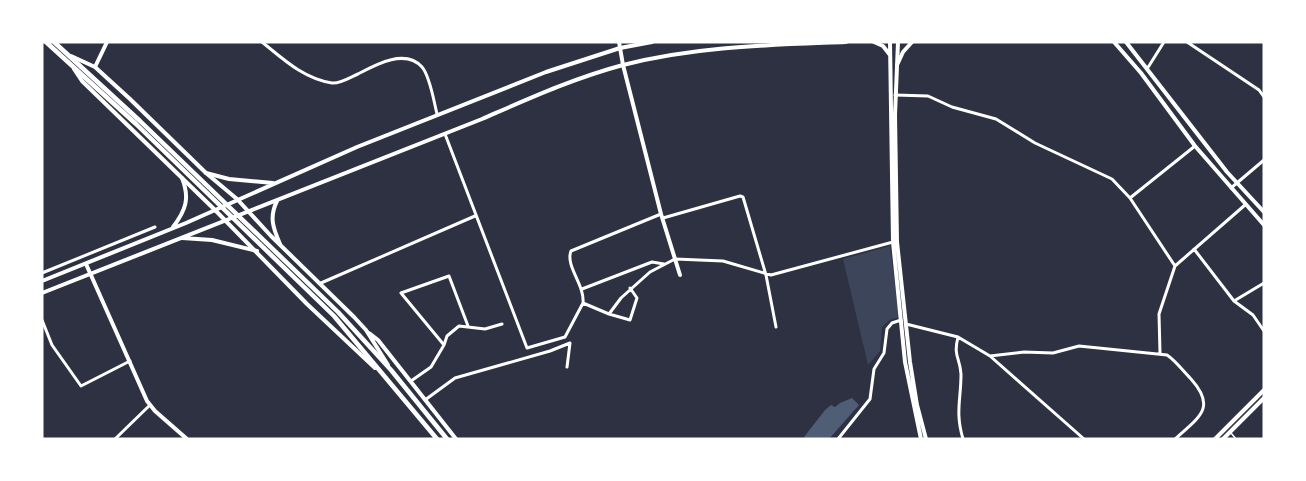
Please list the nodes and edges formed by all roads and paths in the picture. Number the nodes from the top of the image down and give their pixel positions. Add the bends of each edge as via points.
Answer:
1 (46, 42) edge
2 (54, 42) edge
3 (107, 42) edge
4 (262, 42) edge
5 (619, 42) edge
6 (652, 42) edge
7 (846, 42) edge
8 (874, 42) edge
9 (890, 42) edge
10 (898, 42) edge
11 (912, 42) edge
12 (1126, 42) edge
13 (1164, 42) edge
14 (1187, 42) edge
15 (1115, 43) edge
16 (620, 48) junction
17 (890, 55) junction
18 (69, 58) junction
19 (623, 65) junction
20 (897, 65) junction
21 (95, 67) junction
22 (1148, 69) junction
23 (1264, 84) edge
24 (1259, 90) junction
25 (895, 94) junction
26 (1264, 97) edge
27 (438, 116) junction
28 (445, 134) junction
29 (1195, 146) junction
30 (1264, 160) edge
31 (206, 173) junction
32 (182, 178) junction
33 (274, 183) junction
34 (1237, 183) junction
35 (1231, 188) junction
36 (1130, 198) junction
37 (237, 199) junction
38 (277, 201) junction
39 (1245, 205) junction
40 (215, 210) junction
41 (249, 211) junction
42 (1264, 212) edge
43 (475, 216) junction
44 (662, 216) junction
45 (226, 221) junction
46 (1264, 225) edge
47 (155, 227) dead end
48 (172, 228) junction
49 (178, 238) junction
50 (893, 242) junction
51 (280, 244) junction
52 (1194, 249) junction
53 (256, 251) junction
54 (675, 259) junction
55 (86, 264) junction
56 (664, 264) junction
57 (1175, 266) junction
58 (42, 273) edge
59 (91, 274) junction
60 (680, 275) dead end
61 (765, 275) junction
62 (42, 281) edge
63 (321, 283) junction
64 (1264, 283) edge
65 (630, 288) junction
66 (582, 289) junction
67 (42, 293) edge
68 (1234, 301) junction
69 (583, 303) junction
70 (609, 314) junction
71 (42, 320) edge
72 (901, 320) junction
73 (502, 324) dead end
74 (906, 324) junction
75 (468, 326) junction
76 (776, 327) dead end
77 (366, 330) junction
78 (1264, 331) edge
79 (958, 337) junction
80 (444, 345) junction
81 (365, 346) junction
82 (1161, 353) junction
83 (990, 356) junction
84 (130, 361) junction
85 (567, 367) dead end
86 (391, 369) junction
87 (389, 380) junction
88 (411, 381) junction
89 (1264, 390) edge
90 (1264, 398) edge
91 (425, 400) junction
92 (150, 405) junction
93 (1230, 432) junction
94 (115, 439) edge
95 (187, 439) edge
96 (437, 439) edge
97 (447, 439) edge
98 (456, 439) edge
99 (838, 439) edge
100 (921, 439) edge
101 (926, 439) edge
102 (963, 439) edge
103 (1084, 439) edge
104 (1175, 439) edge
105 (1215, 439) edge
106 (1223, 439) edge
107 (1236, 439) edge

1 - 18 main road
2 - 18 main road
3 - 21 main road
4 - 27 street via 300,72 335,84 383,61 408,59 422,66
5 - 16 main road
6 - 16 main road
7 - 19 main road via 703,49
8 - 17 main road
9 - 17 main road
10 - 20 main road
11 - 20 main road
12 - 22 main road
13 - 22 street
14 - 24 street
15 - 29 main road
16 - 19 main road
16 - 27 main road via 546,72
17 - 50 main road
18 - 21 main road
18 - 32 main road via 82,81
18 - 81 main road
19 - 28 main road via 549,90
19 - 44 main road
20 - 25 main road
21 - 31 main road
22 - 34 main road
23 - 24 street
24 - 26 street
25 - 36 street via 928,96 996,119 1035,143 1112,179
25 - 74 main road via 897,242
27 - 33 main road
28 - 38 main road
28 - 43 street
29 - 35 main road
29 - 36 street
30 - 34 street
31 - 33 main road
31 - 37 main road
32 - 40 main road
32 - 48 main road via 186,207
33 - 37 main road
34 - 35 street
34 - 42 main road
35 - 39 main road
36 - 57 street
37 - 40 main road
37 - 41 main road
38 - 41 main road
38 - 51 main road via 271,212
39 - 46 main road
39 - 52 street
40 - 45 main road
40 - 48 main road
41 - 45 main road
41 - 51 main road
43 - 63 street
43 - 69 street via 527,348 565,337
44 - 54 main road
44 - 61 street via 743,197
44 - 66 street via 571,251 570,260
45 - 49 main road
45 - 53 main road
47 - 58 street
48 - 55 main road
49 - 53 main road via 212,240
49 - 59 main road
50 - 61 street
50 - 72 main road
51 - 63 main road
52 - 57 street
52 - 68 street
53 - 87 main road
54 - 56 street
54 - 60 main road
54 - 61 street via 723,261
55 - 59 main road
55 - 62 main road
56 - 65 street
56 - 66 street via 652,262
57 - 82 street via 1159,314
59 - 67 main road
59 - 84 main road
61 - 76 street
63 - 77 main road
64 - 68 street
65 - 70 street
65 - 70 street via 637,298 630,320
66 - 69 street
68 - 78 street via 1253,315
69 - 70 street
71 - 84 street via 52,345 81,386
72 - 99 street via 886,329 884,353 874,369 870,399
72 - 100 main road
73 - 75 street via 485,329
74 - 79 street
74 - 101 main road via 917,405
75 - 80 street via 459,326 447,336
75 - 80 street via 449,276 401,293
77 - 86 main road
77 - 88 main road
79 - 83 street
79 - 102 street via 958,422
80 - 88 street via 431,367
81 - 86 main road
81 - 87 main road
82 - 83 street via 1078,346 1053,353
82 - 104 street via 1172,358 1205,400 1198,417
83 - 103 street
84 - 92 main road
85 - 91 street via 570,344 454,378
86 - 97 main road
87 - 96 main road
88 - 91 main road
89 - 105 main road
90 - 93 main road
91 - 98 main road
92 - 94 street
92 - 95 main road
93 - 106 main road
93 - 107 lane

